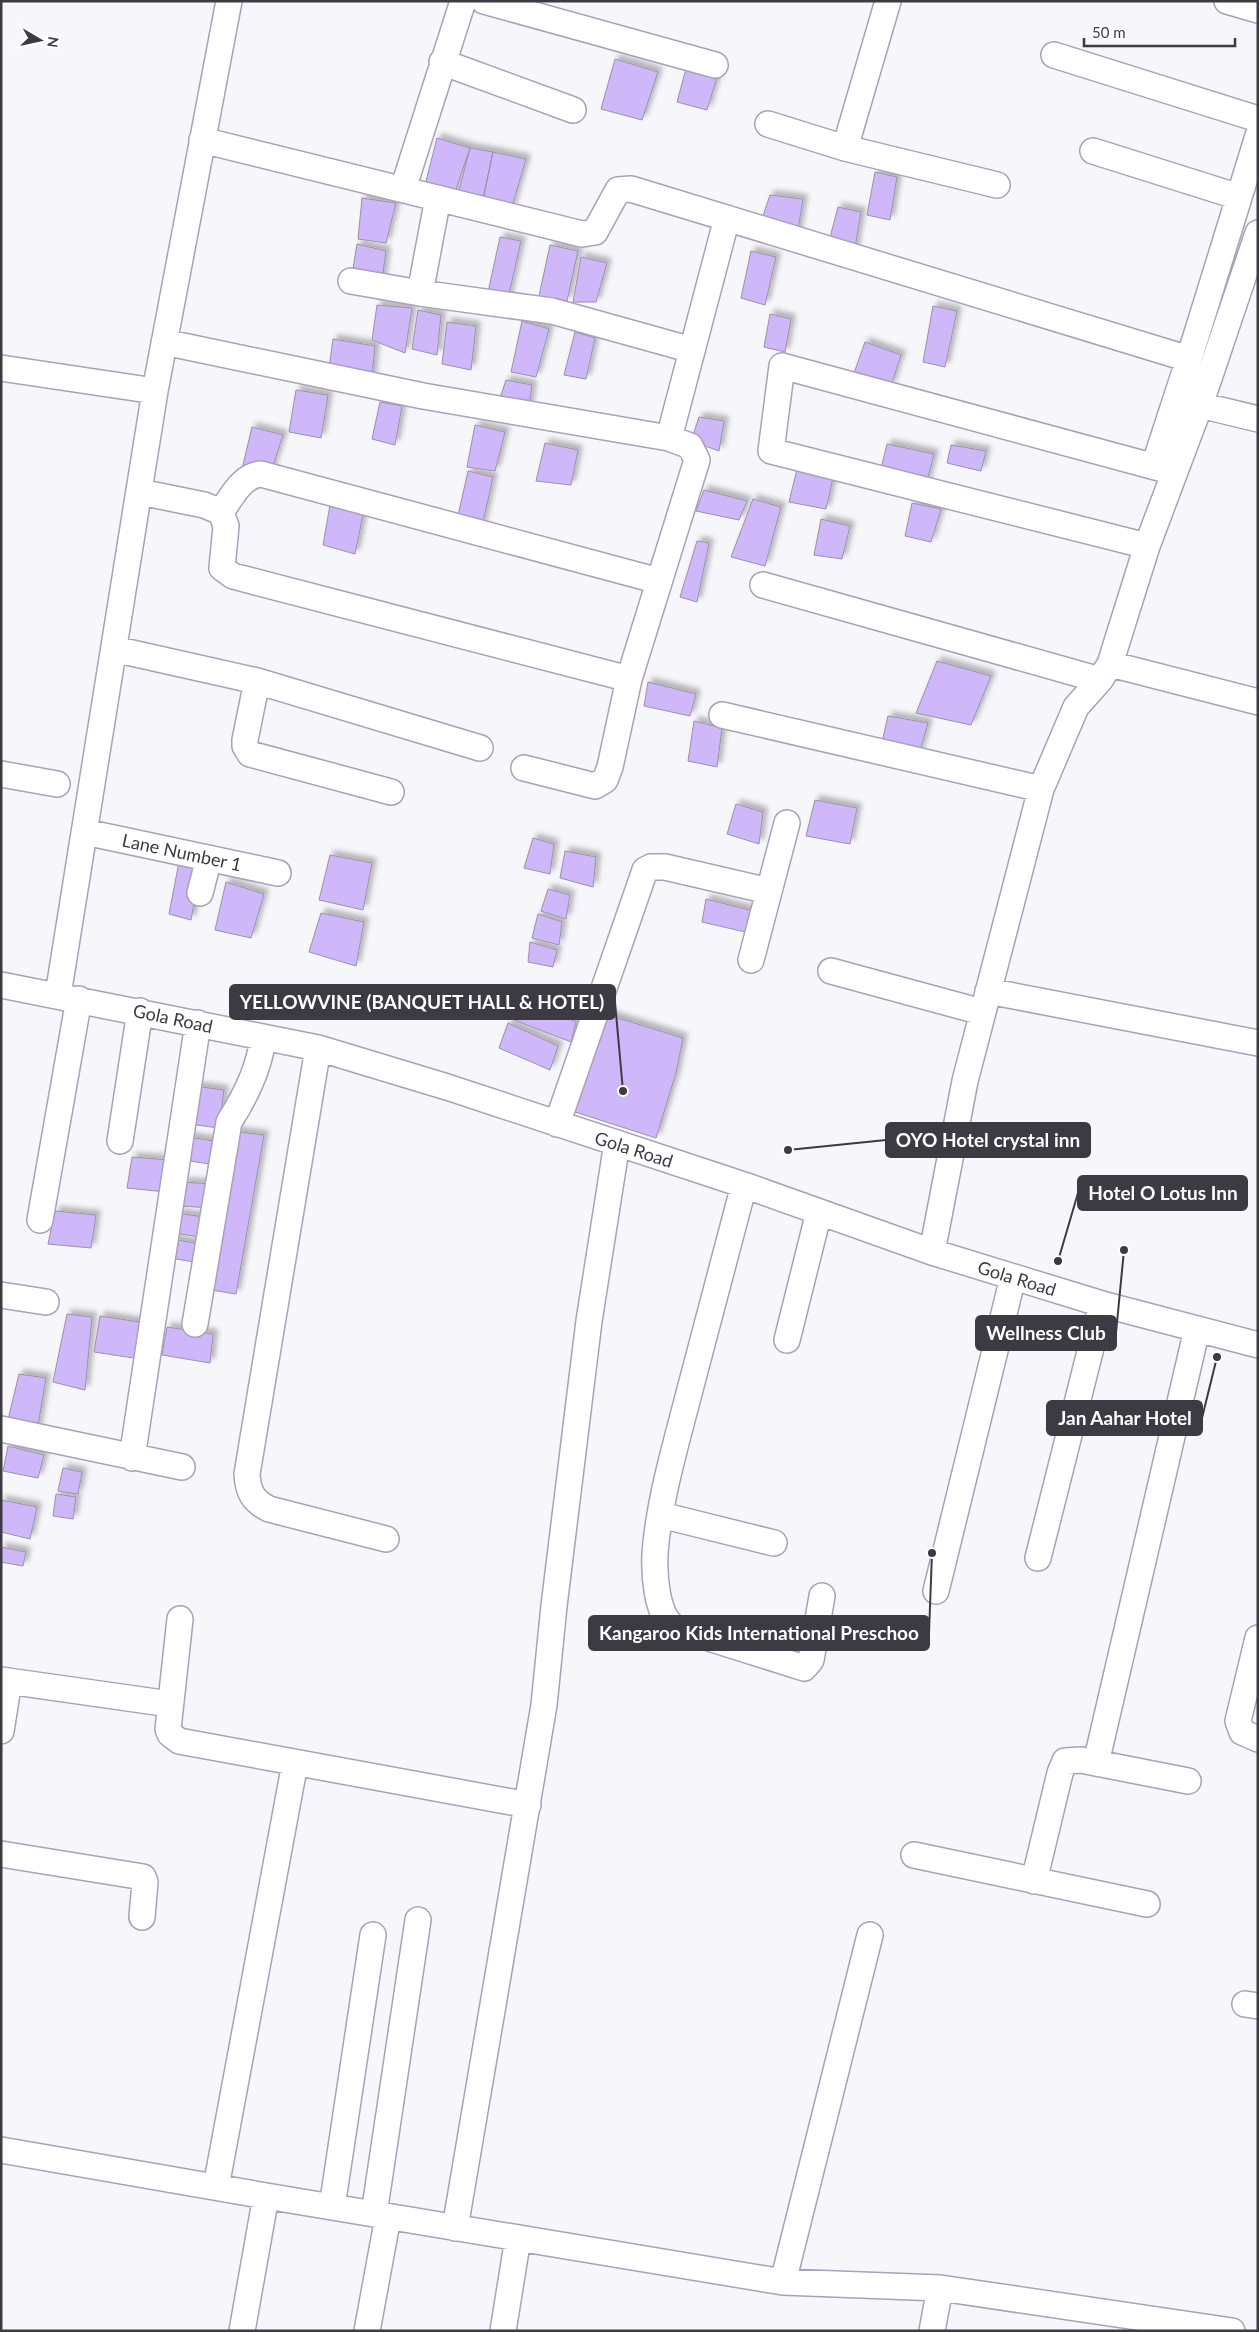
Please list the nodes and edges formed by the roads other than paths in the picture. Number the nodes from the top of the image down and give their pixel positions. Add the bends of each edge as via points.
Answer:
1 (229, 1) edge
2 (463, 1) edge
3 (484, 1) edge
4 (888, 1) edge
5 (1227, 1) edge
6 (1258, 10) edge
7 (1054, 55) dead end
8 (442, 62) junction
9 (715, 65) dead end
10 (573, 110) dead end
11 (1258, 119) edge
12 (768, 124) dead end
13 (1258, 136) edge
14 (202, 140) junction
15 (845, 148) junction
16 (1094, 151) dead end
17 (998, 185) dead end
18 (403, 189) junction
19 (1239, 197) junction
20 (438, 198) junction
21 (727, 218) junction
22 (1257, 236) edge
23 (350, 281) dead end
24 (420, 293) junction
25 (164, 342) junction
26 (692, 350) junction
27 (1189, 359) junction
28 (1, 368) edge
29 (155, 391) junction
30 (1200, 405) junction
31 (1258, 419) edge
32 (669, 438) junction
33 (1164, 470) junction
34 (140, 492) junction
35 (221, 512) junction
36 (1147, 546) junction
37 (659, 581) junction
38 (763, 585) dead end
39 (114, 649) junction
40 (1105, 672) junction
41 (629, 679) junction
42 (258, 681) junction
43 (1258, 702) edge
44 (722, 715) dead end
45 (480, 748) dead end
46 (524, 768) dead end
47 (1, 774) edge
48 (57, 784) dead end
49 (1041, 788) junction
50 (391, 792) dead end
51 (787, 823) dead end
52 (86, 832) junction
53 (209, 858) junction
54 (278, 873) dead end
55 (769, 891) junction
56 (200, 893) dead end
57 (751, 960) dead end
58 (831, 972) dead end
59 (1, 985) edge
60 (69, 997) junction
61 (985, 1001) junction
62 (140, 1011) junction
63 (198, 1023) junction
64 (263, 1037) junction
65 (1258, 1043) edge
66 (318, 1048) junction
67 (557, 1124) junction
68 (120, 1141) dead end
69 (617, 1144) junction
70 (744, 1185) junction
71 (40, 1220) dead end
72 (817, 1224) junction
73 (932, 1252) junction
74 (1013, 1277) junction
75 (1, 1295) edge
76 (46, 1302) dead end
77 (1102, 1304) junction
78 (195, 1324) dead end
79 (1197, 1329) junction
80 (787, 1340) dead end
81 (1258, 1345) edge
82 (1, 1429) edge
83 (132, 1458) junction
84 (182, 1467) dead end
85 (661, 1515) junction
86 (386, 1539) dead end
87 (774, 1543) dead end
88 (1038, 1558) dead end
89 (936, 1591) dead end
90 (822, 1596) dead end
91 (180, 1619) dead end
92 (1258, 1638) edge
93 (5, 1681) edge
94 (170, 1704) junction
95 (1, 1731) edge
96 (1258, 1739) edge
97 (295, 1763) junction
98 (1096, 1763) junction
99 (1188, 1781) dead end
100 (528, 1805) junction
101 (1, 1854) edge
102 (914, 1855) dead end
103 (1034, 1881) junction
104 (1147, 1904) dead end
105 (142, 1917) dead end
106 (418, 1920) dead end
107 (373, 1935) dead end
108 (870, 1935) dead end
109 (1, 2150) edge
110 (216, 2188) junction
111 (266, 2196) junction
112 (332, 2208) junction
113 (381, 2216) junction
114 (455, 2228) junction
115 (518, 2238) junction
116 (783, 2282) junction
117 (940, 2288) junction
118 (242, 2331) edge
119 (367, 2331) edge
120 (503, 2331) edge
121 (932, 2331) edge
122 (1232, 2331) edge

1 - 14 street
2 - 8 street
3 - 9 street
4 - 15 street
5 - 6 street
7 - 11 street
8 - 10 street
8 - 18 street
12 - 15 street
13 - 19 street
14 - 18 street
14 - 25 street
15 - 17 street
16 - 19 street
18 - 20 street
19 - 27 street
20 - 21 street via 588,234 595,232 615,193 622,188
20 - 24 street
21 - 26 street
21 - 27 street
22 - 30 street
23 - 24 street
24 - 26 street via 552,311
25 - 29 street
25 - 32 street via 423,396
26 - 32 street
27 - 33 street
28 - 29 street
29 - 34 street
30 - 31 street
30 - 33 street
32 - 37 street via 690,446 697,460
33 - 36 street
33 - 36 street via 782,366 771,450
34 - 35 street via 204,505
34 - 39 street
35 - 37 street via 247,478 261,474
35 - 41 street via 226,526 222,568 233,576
36 - 40 street
37 - 41 street
38 - 40 street
39 - 42 street
39 - 52 street
40 - 43 street
40 - 49 street via 1076,707
41 - 46 street via 605,780 595,786
42 - 45 street
42 - 50 street via 245,740 250,754
44 - 49 street
47 - 48 street
49 - 61 street
51 - 55 street
52 - 53 street, Lane Number 1
52 - 60 street
53 - 54 street, Lane Number 1
53 - 56 street
55 - 57 street
55 - 67 street via 665,867 645,870
58 - 61 street
59 - 60 street, Gola Road
60 - 62 street, Gola Road
60 - 71 street
61 - 65 street
61 - 73 street via 965,1081
62 - 63 street, Gola Road
62 - 68 street
63 - 64 street, Gola Road
63 - 83 street
64 - 66 street, Gola Road
64 - 78 street via 261,1057 229,1122
66 - 67 street, Gola Road
66 - 86 street via 248,1484 258,1504 269,1509
67 - 69 street, Gola Road
69 - 70 street, Gola Road
69 - 100 street via 589,1321 544,1705
70 - 72 street, Gola Road
70 - 85 street via 680,1429
72 - 73 street, Gola Road
72 - 80 street
73 - 74 street, Gola Road
74 - 77 street, Gola Road
74 - 89 street
75 - 76 street
77 - 79 street, Gola Road
77 - 88 street
79 - 81 street, Gola Road
79 - 98 street
82 - 83 street
83 - 84 street
85 - 87 street
85 - 90 street via 656,1578 662,1612 674,1627 804,1668 811,1660
91 - 94 street
92 - 96 street via 1238,1721 1242,1732
93 - 94 street
93 - 95 street
94 - 97 street via 168,1729 179,1741
97 - 100 street
97 - 110 street
98 - 99 street
98 - 103 street via 1069,1759 1062,1767
100 - 114 street
101 - 105 street via 143,1877
102 - 103 street
103 - 104 street
106 - 113 street
107 - 112 street
108 - 116 street
109 - 110 street
110 - 111 street
111 - 112 street
111 - 118 street
112 - 113 street
113 - 114 street
113 - 119 street
114 - 115 street
115 - 116 street
115 - 120 street
116 - 117 street
117 - 121 street
117 - 122 street

